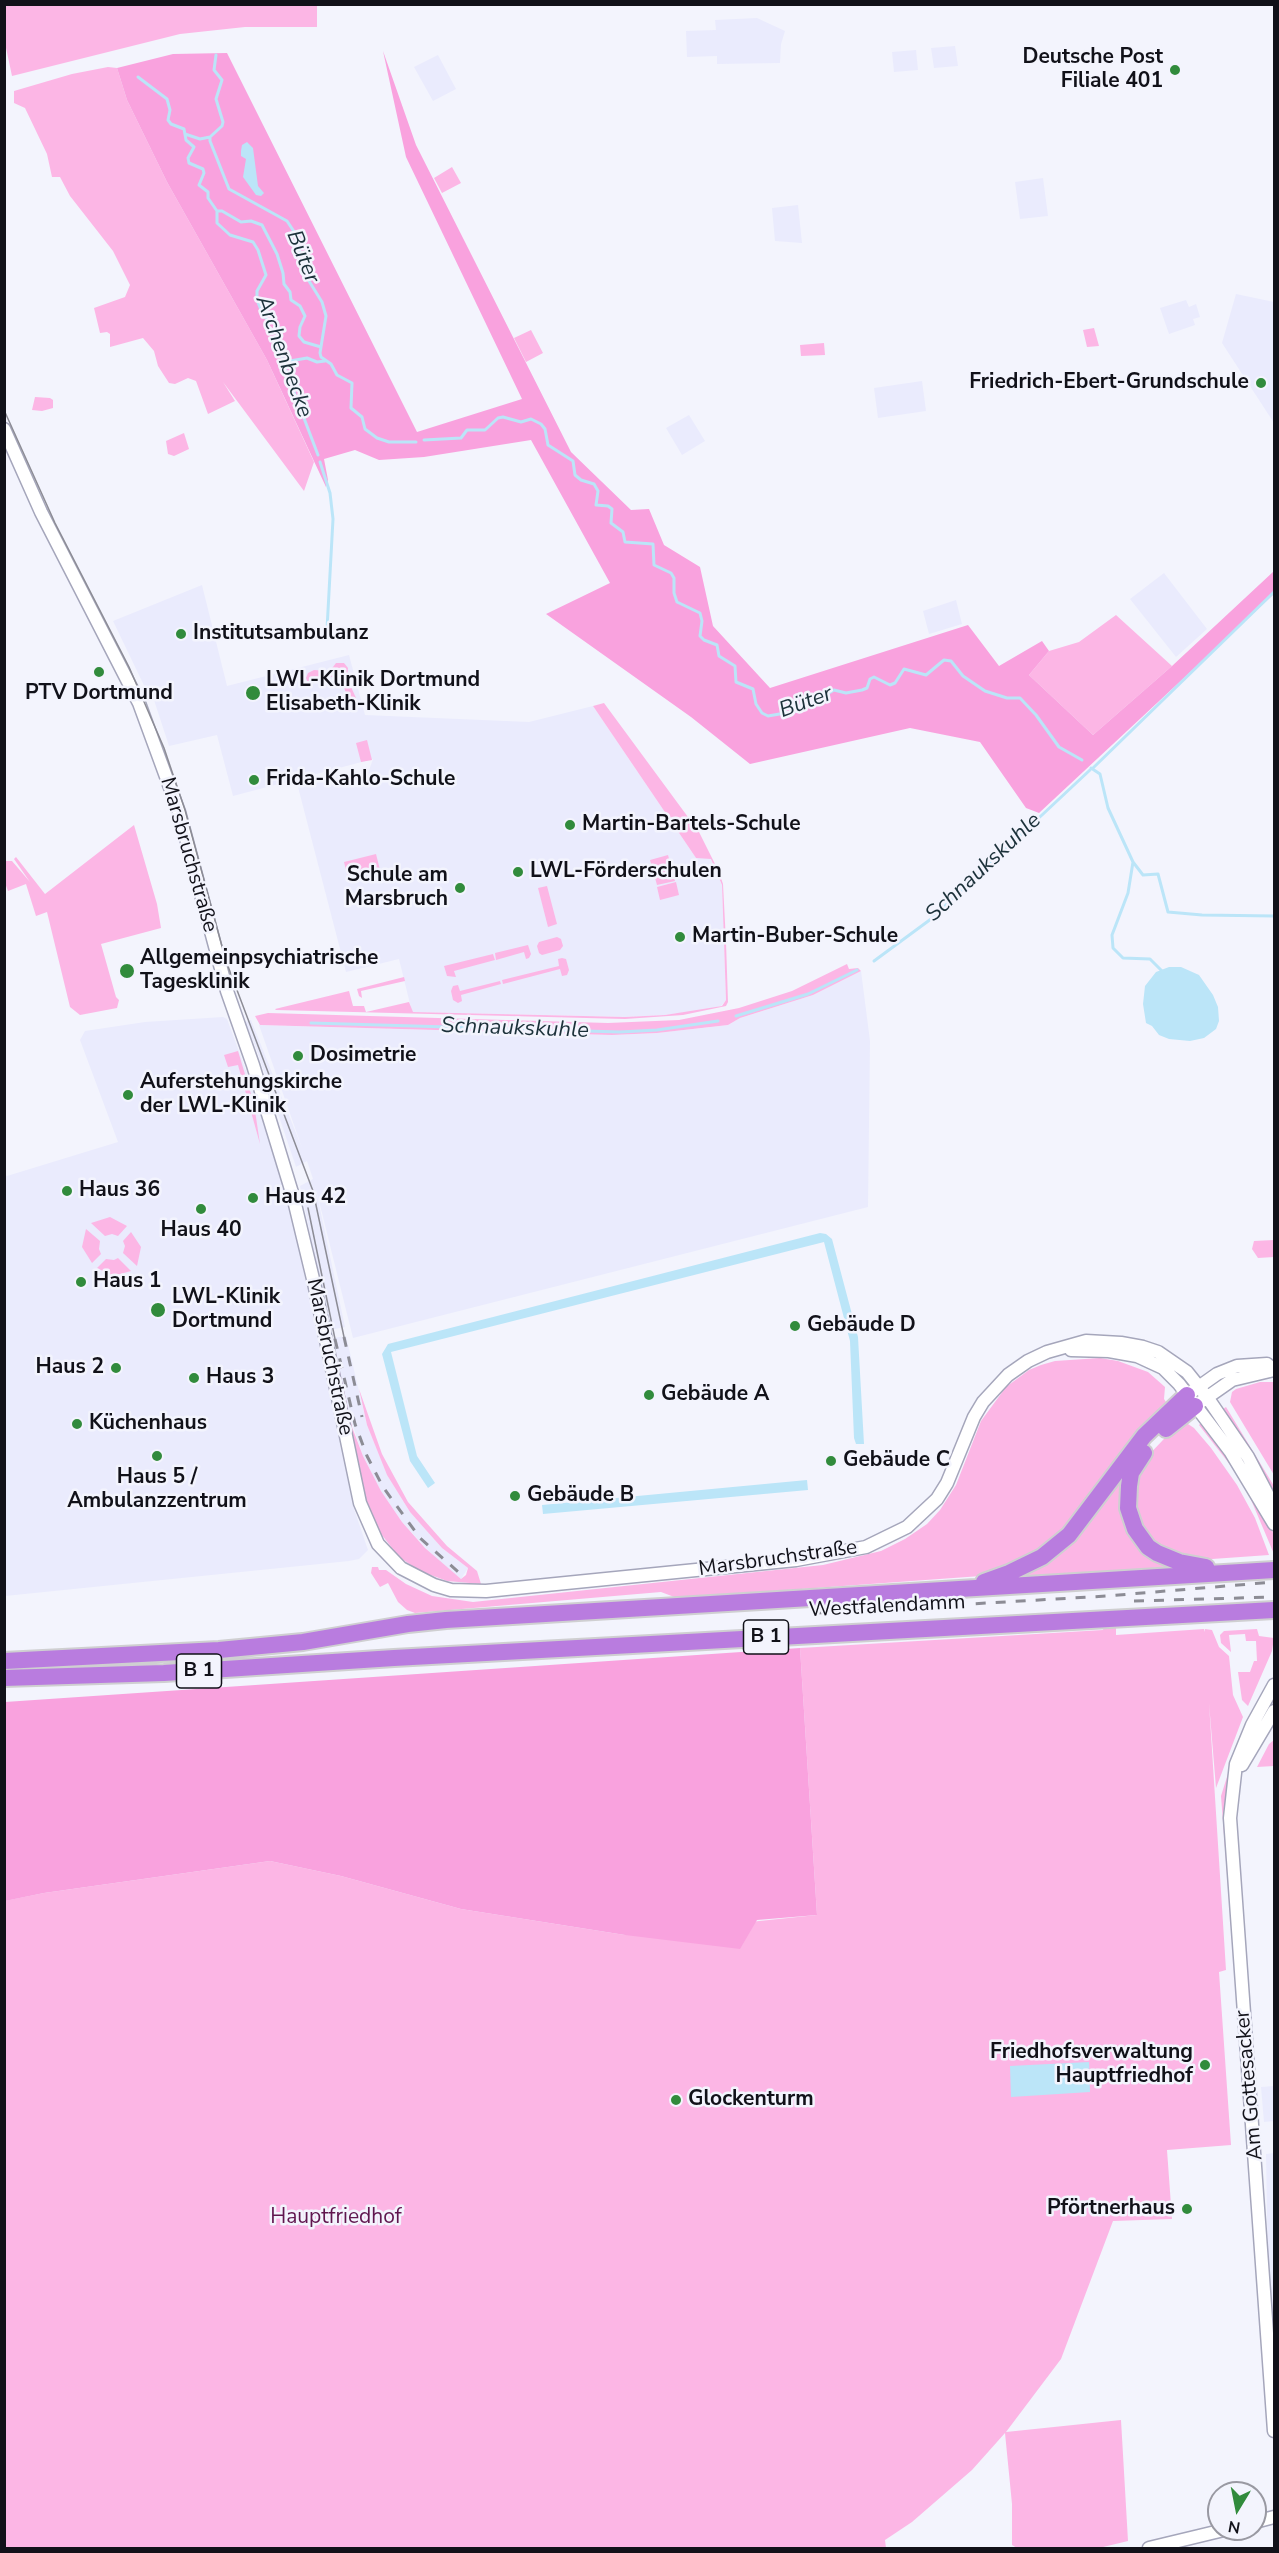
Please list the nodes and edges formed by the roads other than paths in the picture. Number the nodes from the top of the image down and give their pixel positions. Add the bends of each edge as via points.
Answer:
1 (4, 429) edge
2 (1274, 1370) edge
3 (1197, 1396) junction
4 (1275, 1507) edge
5 (1275, 1524) edge
6 (1267, 1570) edge
7 (1237, 1572) junction
8 (967, 1588) junction
9 (1268, 1610) edge
10 (4, 1661) edge
11 (4, 1678) edge
12 (1275, 1685) edge
13 (1271, 1715) edge
14 (1275, 2431) edge
15 (1207, 2534) edge
16 (1149, 2548) edge

1 - 3 street, Marsbruchstraße via 139,703 172,791 227,991 293,1196 360,1503 378,1544 401,1568 442,1587 472,1592 796,1560 866,1547 899,1533 928,1509 947,1483 983,1402 1028,1360 1056,1349 1109,1351 1150,1360
2 - 3 street via 1268,1364 1237,1366 1217,1374
3 - 4 street via 1252,1464
3 - 5 street
3 - 7 highway via 1156,1439 1131,1473 1127,1498 1130,1518 1148,1547 1168,1558
3 - 8 highway via 1144,1436 1063,1540 1026,1565
6 - 7 highway, Westfalendamm / B 1
7 - 8 highway, Westfalendamm / B 1
8 - 10 highway, Westfalendamm / B 1 via 408,1624 324,1639 219,1650
9 - 11 highway, Westfalendamm / B 1 via 164,1674
12 - 13 street, Am Gottesacker
13 - 14 street, Am Gottesacker via 1244,1743 1236,1764 1230,1804
15 - 16 street

